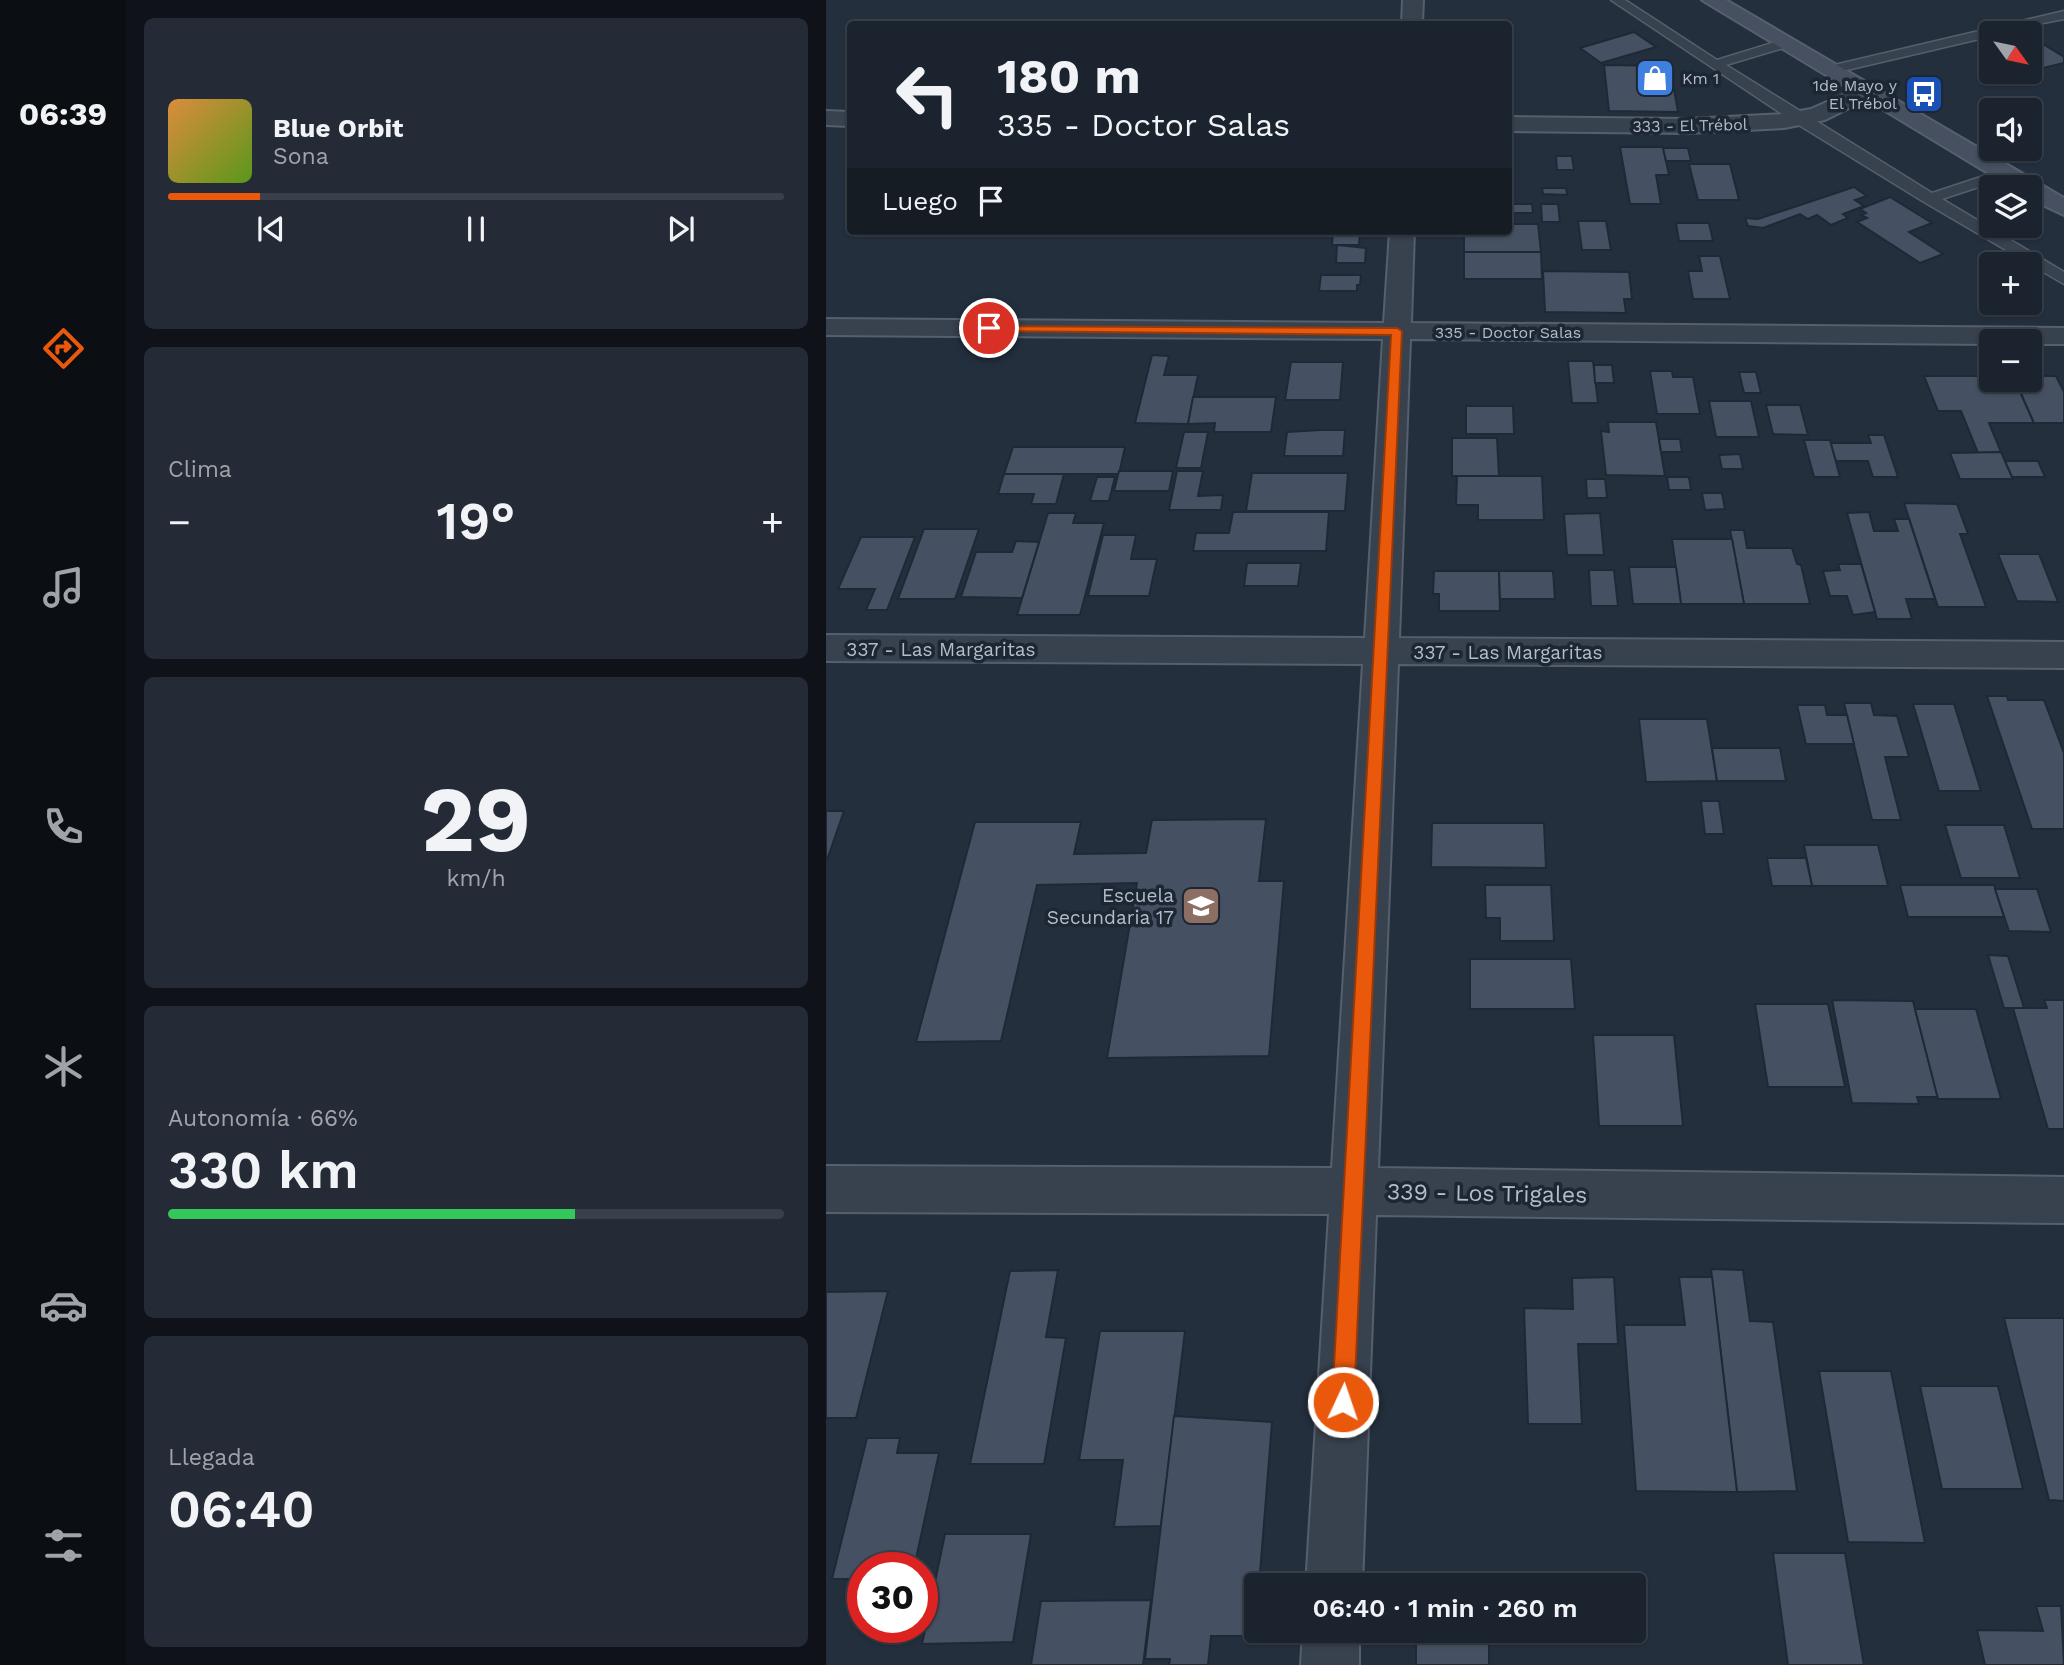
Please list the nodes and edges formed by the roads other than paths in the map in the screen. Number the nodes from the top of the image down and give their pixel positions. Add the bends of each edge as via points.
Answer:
1 (1413, 0) edge
2 (1617, 0) edge
3 (1712, 0) edge
4 (2064, 15) edge
5 (1412, 21) edge
6 (1786, 43) junction
7 (1714, 65) junction
8 (1830, 70) junction
9 (1865, 90) junction
10 (826, 118) edge
11 (847, 118) edge
12 (1800, 119) junction
13 (1512, 124) edge
14 (2004, 174) joint
15 (2042, 195) edge
16 (1929, 199) junction
17 (2064, 208) edge
18 (1402, 235) edge
19 (2064, 279) edge
20 (826, 327) edge
21 (1397, 331) junction
22 (2064, 336) edge
23 (826, 648) edge
24 (1381, 652) junction
25 (2064, 655) edge
26 (826, 1189) edge
27 (1354, 1191) junction
28 (2064, 1200) edge
29 (1335, 1573) edge
30 (1331, 1643) edge
31 (1330, 1665) edge

1 - 5 street
2 - 7 lane
3 - 6 main road
4 - 8 lane
6 - 7 lane
6 - 8 main road
7 - 12 lane
8 - 9 main road
9 - 12 street, 333 - El Trébol
9 - 14 main road
10 - 11 street
12 - 13 street, 333 - El Trébol via 1712,125
12 - 16 lane
14 - 16 lane
15 - 17 main road
16 - 19 lane
18 - 21 street
20 - 21 street, 335 - Doctor Salas
21 - 22 street, 335 - Doctor Salas
21 - 24 street
23 - 24 street, 337 - Las Margaritas
24 - 25 street, 337 - Las Margaritas
24 - 27 street
26 - 27 street, 339 - Los Trigales
27 - 28 street, 339 - Los Trigales
27 - 29 street
30 - 31 street

